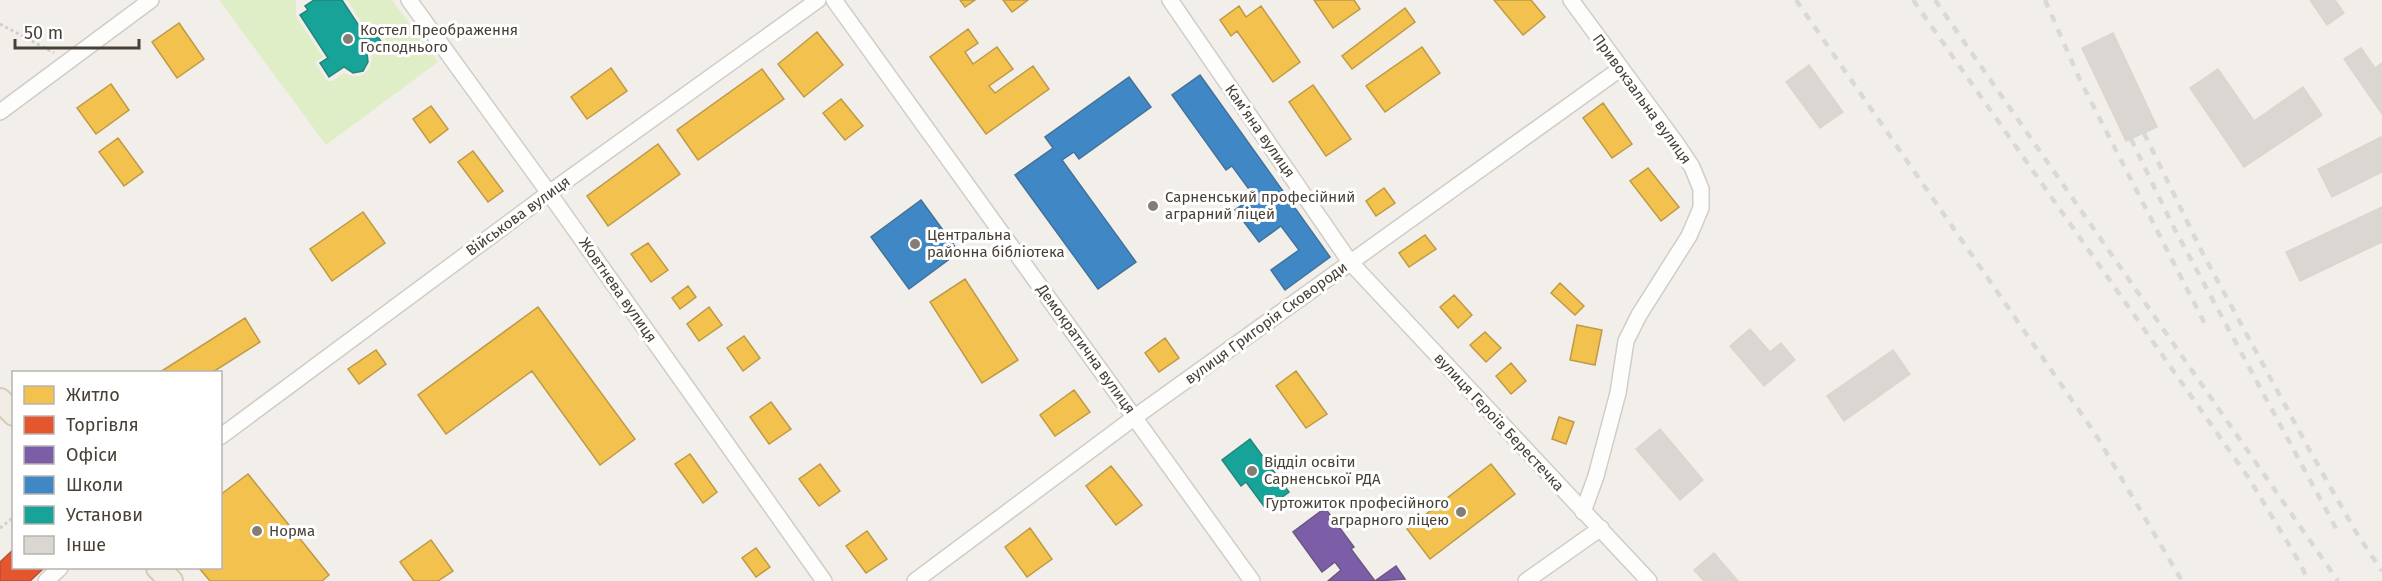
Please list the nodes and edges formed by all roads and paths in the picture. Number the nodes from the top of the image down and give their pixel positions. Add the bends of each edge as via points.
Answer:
1 (151, 0) edge
2 (410, 0) edge
3 (818, 0) edge
4 (834, 0) edge
5 (1170, 0) edge
6 (1571, 0) edge
7 (0, 24) edge
8 (69, 62) junction
9 (1620, 69) junction
10 (0, 112) edge
11 (549, 193) junction
12 (1350, 262) junction
13 (0, 400) edge
14 (12, 412) edge
15 (1135, 417) junction
16 (222, 436) edge
17 (1583, 512) junction
18 (12, 519) edge
19 (0, 528) edge
20 (1600, 528) junction
21 (58, 569) edge
22 (160, 569) edge
23 (46, 581) edge
24 (171, 581) edge
25 (824, 581) edge
26 (915, 581) edge
27 (1252, 581) edge
28 (1526, 581) edge
29 (1648, 581) edge

1 - 8 street
2 - 11 street, Жовтнева вулиця
3 - 11 street, Військова вулиця
4 - 15 street, Демократична вулиця
5 - 12 street, Камʼяна вулиця
6 - 9 street, Привокзальна вулиця
7 - 8 path
8 - 10 street
9 - 12 street, вулиця Григорія Сковороди
9 - 17 street, Привокзальна вулиця via 1676,143 1701,189 1701,208 1689,236 1626,341 1618,393
11 - 16 street, Військова вулиця
11 - 25 street, Жовтнева вулиця
12 - 15 street, вулиця Григорія Сковороди
12 - 17 street, вулиця Героїв Берестечка
13 - 14 main road
15 - 26 street, вулиця Григорія Сковороди
15 - 27 street, Демократична вулиця
17 - 20 street, вулиця Героїв Берестечка
18 - 19 path
20 - 28 street
20 - 29 street, вулиця Героїв Берестечка
21 - 23 street
22 - 24 main road

